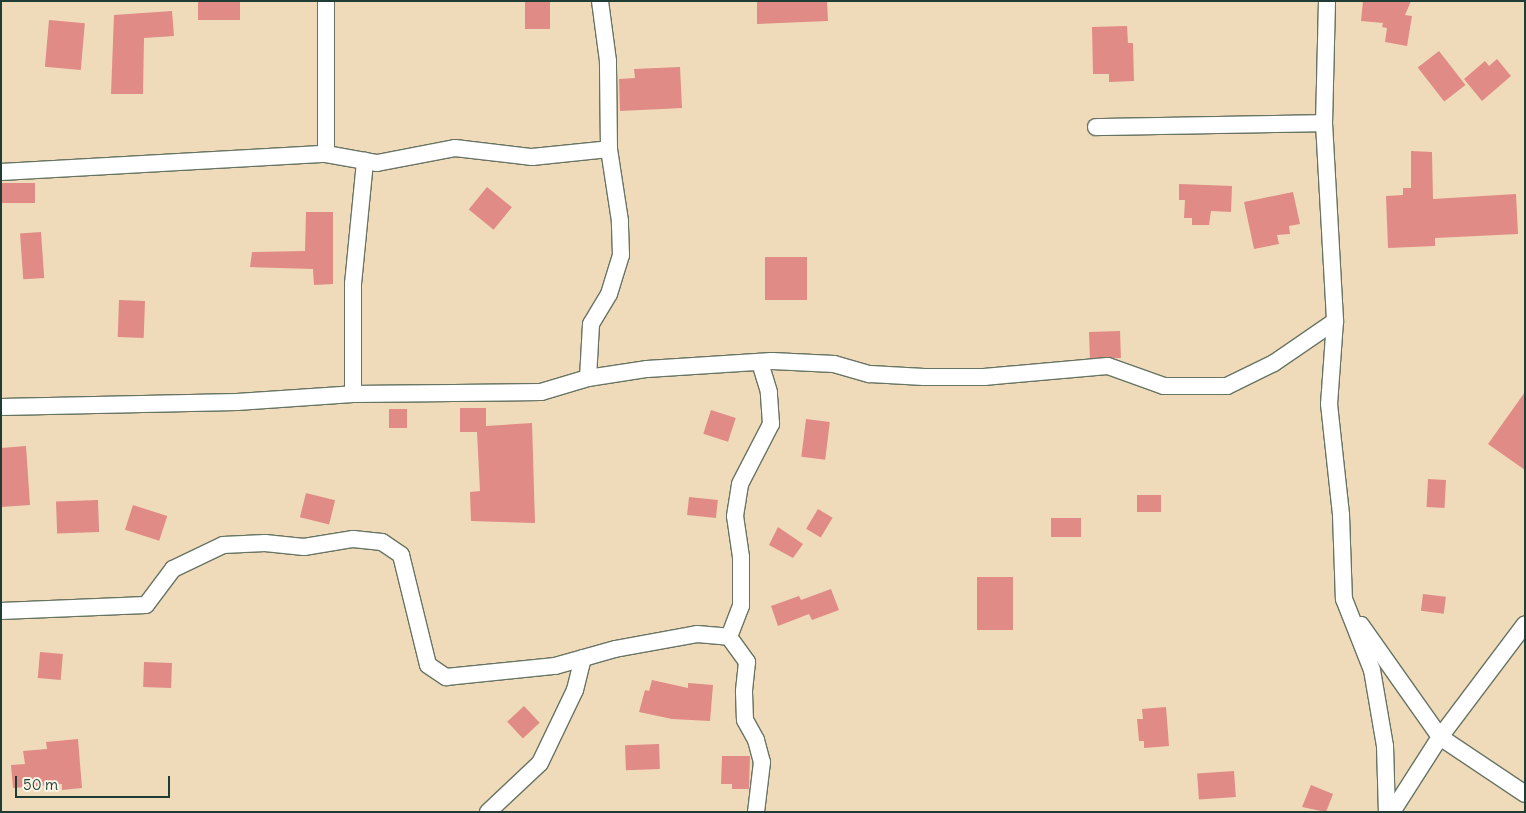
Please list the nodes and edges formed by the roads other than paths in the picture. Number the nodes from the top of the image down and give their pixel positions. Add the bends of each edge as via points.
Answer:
1 (326, 1) edge
2 (600, 1) edge
3 (1327, 1) edge
4 (1324, 123) junction
5 (1096, 127) dead end
6 (609, 149) junction
7 (326, 154) junction
8 (365, 161) junction
9 (1, 172) edge
10 (1335, 321) junction
11 (760, 362) junction
12 (588, 378) junction
13 (352, 394) junction
14 (1, 407) edge
15 (1344, 599) junction
16 (1, 611) edge
17 (1525, 624) edge
18 (730, 637) junction
19 (583, 658) junction
20 (1440, 737) junction
21 (1525, 794) edge
22 (488, 812) edge
23 (756, 812) edge
24 (1387, 812) edge
25 (1392, 812) edge

1 - 7 street
2 - 6 street via 608,61
3 - 4 street
4 - 5 street
4 - 10 street
6 - 8 street via 532,157 455,148 376,164
6 - 12 street via 620,221 621,256 609,294 591,324
7 - 8 street
7 - 9 street
8 - 13 street via 353,284
10 - 11 street via 1274,363 1227,386 1164,386 1108,366 984,377 924,377 870,374 834,364
10 - 15 street via 1329,404
11 - 12 street via 647,369
11 - 18 street via 769,392 771,424 740,484 735,516 741,557 741,606
12 - 13 street via 541,392
13 - 14 street via 218,403
15 - 20 street
15 - 24 street via 1372,670 1385,746
16 - 19 street via 146,605 173,569 223,545 265,543 304,546 353,539 382,542 401,555 428,665 446,677 554,666
17 - 20 street
18 - 19 street via 697,634
18 - 23 street via 747,662 745,720 756,740 762,762
19 - 22 street via 575,690 540,763
20 - 21 street
20 - 25 street

